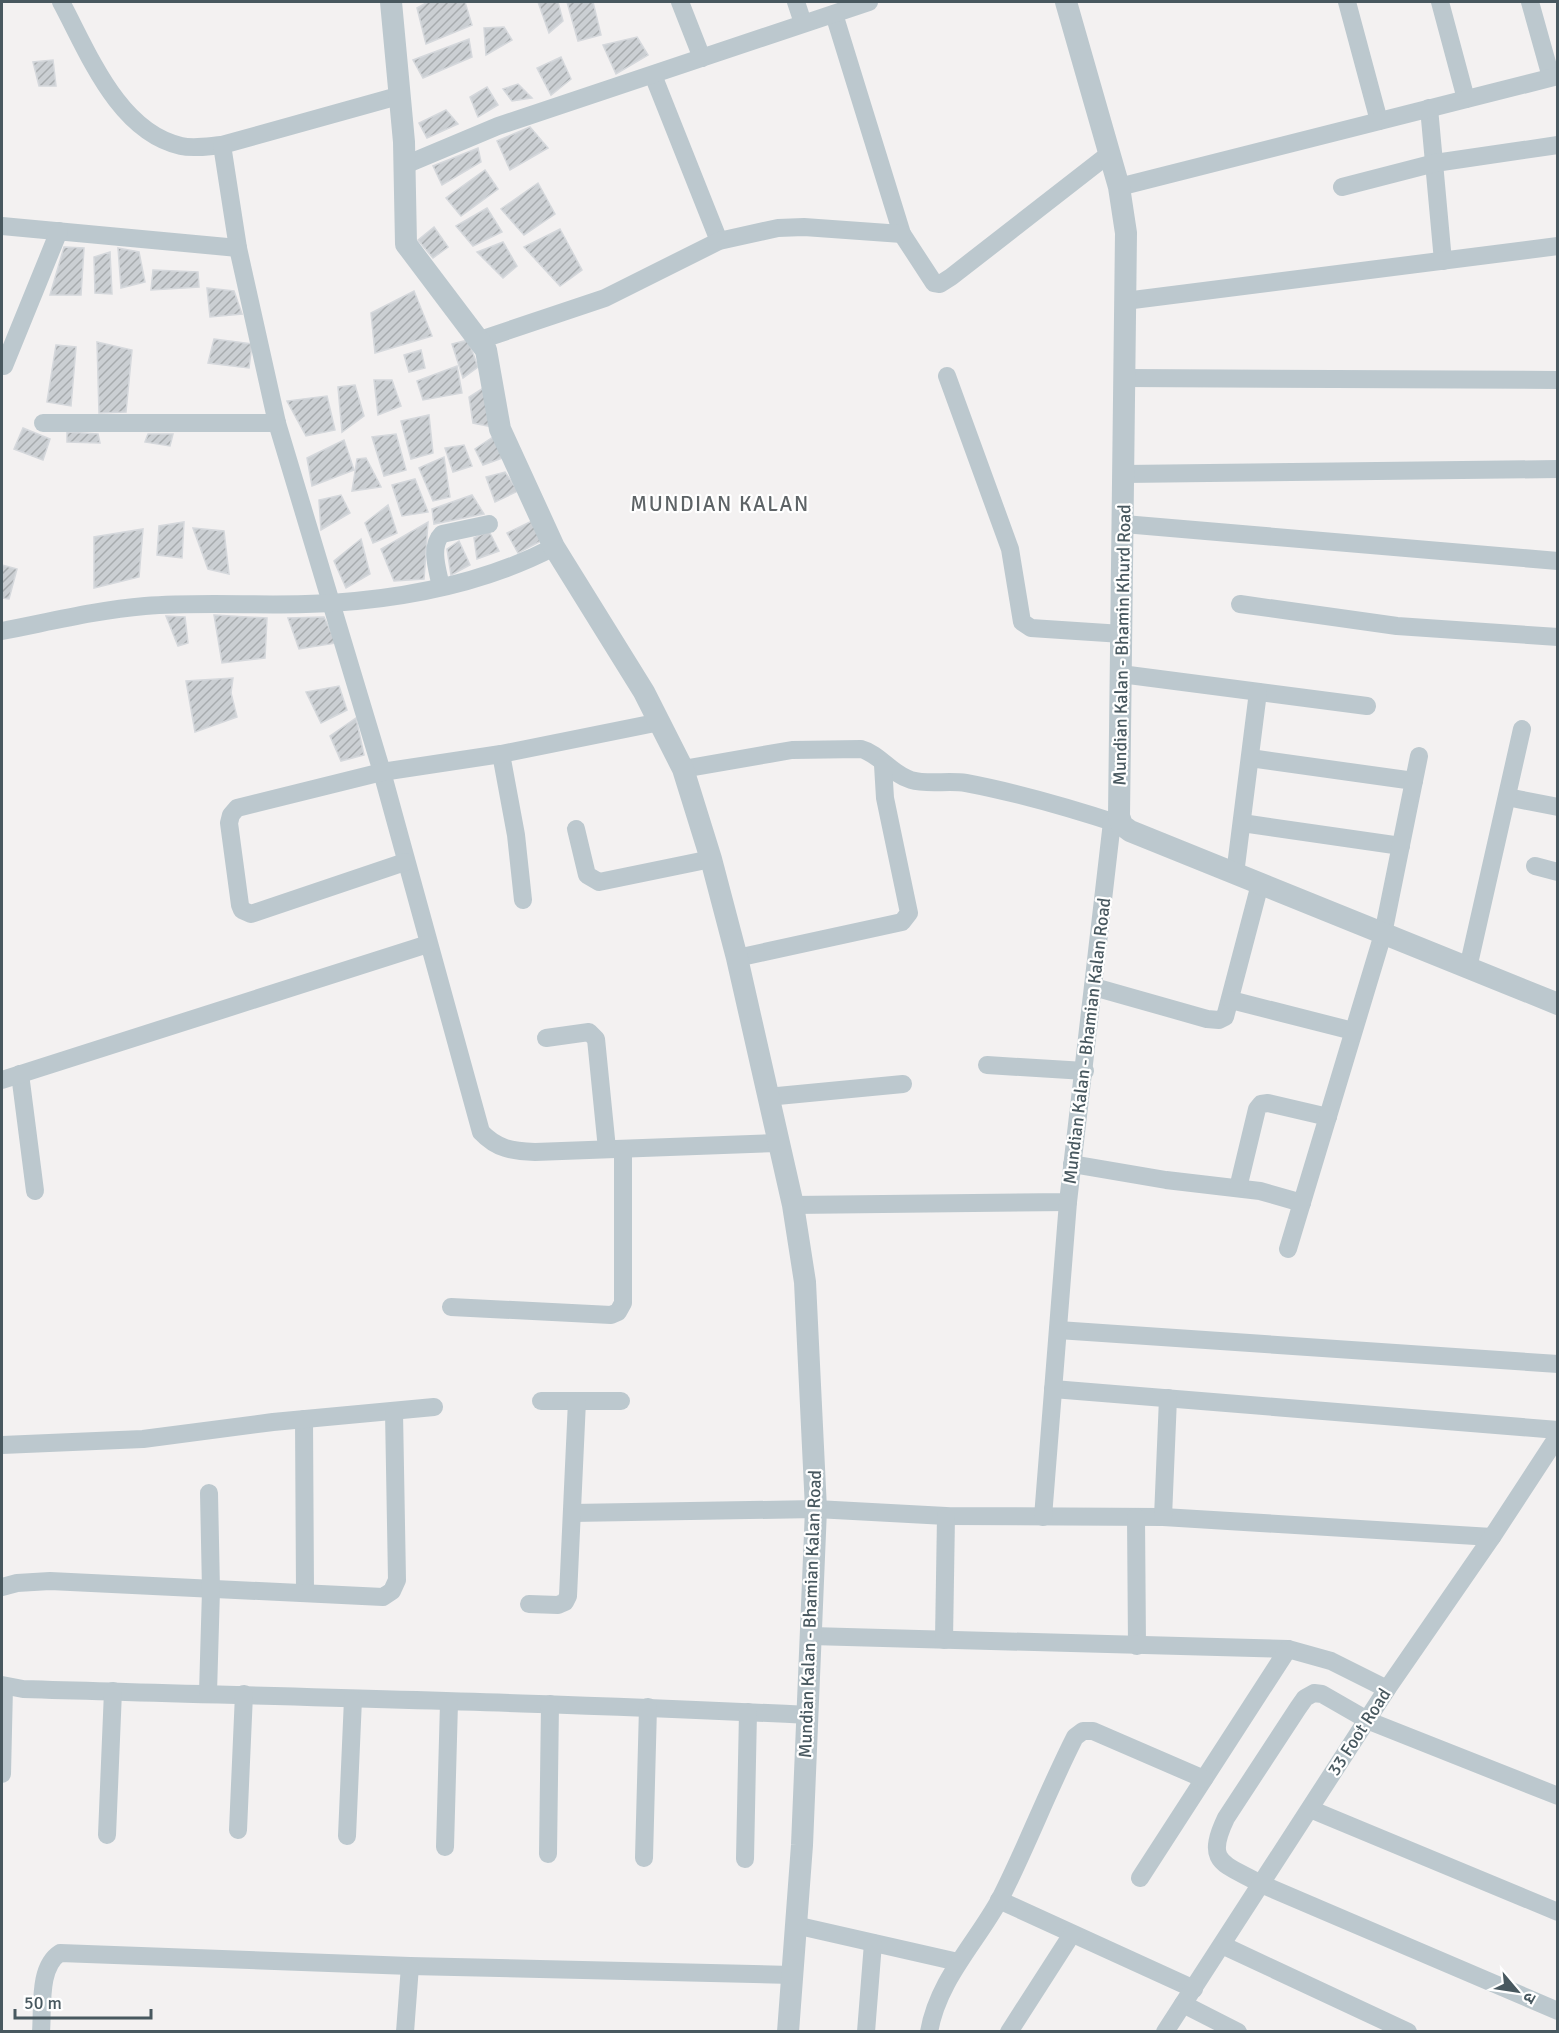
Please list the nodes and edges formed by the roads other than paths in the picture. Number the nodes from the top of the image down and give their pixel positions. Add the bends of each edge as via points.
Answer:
1 (61, 2) edge
2 (392, 2) edge
3 (680, 2) edge
4 (796, 2) edge
5 (869, 2) edge
6 (1066, 2) edge
7 (1347, 2) edge
8 (1440, 2) edge
9 (1530, 2) edge
10 (834, 14) junction
11 (803, 24) junction
12 (702, 58) junction
13 (652, 75) junction
14 (1554, 77) edge
15 (398, 96) junction
16 (1466, 99) junction
17 (1429, 108) junction
18 (1379, 121) junction
19 (222, 145) junction
20 (1557, 145) edge
21 (1109, 154) junction
22 (1435, 163) junction
23 (405, 165) junction
24 (1119, 187) junction
25 (1342, 187) dead end
26 (2, 226) edge
27 (59, 231) junction
28 (902, 234) junction
29 (719, 241) junction
30 (1557, 246) edge
31 (238, 248) junction
32 (1443, 261) junction
33 (1125, 301) junction
34 (480, 340) junction
35 (4, 366) dead end
36 (947, 376) dead end
37 (1125, 378) junction
38 (1557, 380) edge
39 (43, 423) dead end
40 (277, 423) junction
41 (1557, 469) edge
42 (1124, 474) junction
43 (489, 524) dead end
44 (1124, 524) junction
45 (554, 547) junction
46 (1557, 561) edge
47 (441, 587) junction
48 (330, 603) junction
49 (1239, 604) dead end
50 (2, 631) edge
51 (1122, 634) junction
52 (1557, 637) edge
53 (1121, 674) junction
54 (1258, 692) junction
55 (1367, 706) dead end
56 (660, 722) junction
57 (1522, 729) dead end
58 (501, 754) junction
59 (1419, 756) dead end
60 (1250, 758) junction
61 (883, 765) junction
62 (683, 770) junction
63 (382, 772) junction
64 (1414, 781) junction
65 (1507, 797) junction
66 (1557, 807) edge
67 (1242, 823) junction
68 (1117, 824) junction
69 (576, 828) dead end
70 (1401, 846) junction
71 (711, 859) junction
72 (405, 862) junction
73 (1535, 866) dead end
74 (1557, 872) edge
75 (1235, 874) junction
76 (1260, 884) junction
77 (523, 900) dead end
78 (1383, 934) junction
79 (428, 944) junction
80 (737, 958) junction
81 (1468, 968) junction
82 (1094, 987) junction
83 (1231, 1000) junction
84 (1557, 1004) edge
85 (1353, 1031) junction
86 (546, 1038) dead end
87 (987, 1065) dead end
88 (1084, 1071) junction
89 (20, 1074) junction
90 (2, 1080) edge
91 (903, 1084) dead end
92 (767, 1097) junction
93 (1328, 1117) junction
94 (778, 1143) junction
95 (615, 1149) junction
96 (1072, 1164) junction
97 (1238, 1188) junction
98 (35, 1191) dead end
99 (1068, 1202) junction
100 (1302, 1203) junction
101 (793, 1205) junction
102 (1288, 1250) dead end
103 (452, 1307) dead end
104 (1058, 1330) junction
105 (1557, 1364) edge
106 (1053, 1389) junction
107 (1168, 1398) junction
108 (541, 1401) dead end
109 (577, 1401) junction
110 (621, 1401) dead end
111 (435, 1407) dead end
112 (394, 1412) junction
113 (304, 1419) junction
114 (1557, 1430) edge
115 (1557, 1436) edge
116 (2, 1445) edge
117 (209, 1493) dead end
118 (816, 1509) junction
119 (572, 1513) junction
120 (946, 1516) junction
121 (1043, 1517) junction
122 (1136, 1517) junction
123 (1163, 1517) junction
124 (1492, 1538) junction
125 (2, 1587) edge
126 (211, 1590) junction
127 (305, 1592) junction
128 (529, 1604) dead end
129 (810, 1636) junction
130 (944, 1640) junction
131 (1137, 1646) junction
132 (1288, 1649) junction
133 (3, 1686) edge
134 (1387, 1689) junction
135 (113, 1692) junction
136 (208, 1693) junction
137 (244, 1694) junction
138 (353, 1699) junction
139 (449, 1703) junction
140 (550, 1704) junction
141 (648, 1707) junction
142 (748, 1712) junction
143 (808, 1715) junction
144 (1368, 1721) junction
145 (2, 1774) edge
146 (1204, 1779) junction
147 (1557, 1796) edge
148 (1310, 1809) junction
149 (238, 1830) dead end
150 (107, 1835) dead end
151 (347, 1836) dead end
152 (445, 1847) dead end
153 (549, 1854) dead end
154 (644, 1858) dead end
155 (745, 1859) dead end
156 (1140, 1878) dead end
157 (1261, 1884) junction
158 (999, 1900) junction
159 (1557, 1912) edge
160 (795, 1925) junction
161 (1072, 1934) junction
162 (873, 1942) junction
163 (1222, 1945) junction
164 (958, 1962) junction
165 (410, 1966) junction
166 (792, 1975) junction
167 (1194, 1989) junction
168 (1183, 2004) junction
169 (1557, 2011) edge
170 (41, 2031) edge
171 (405, 2031) edge
172 (788, 2031) edge
173 (866, 2031) edge
174 (928, 2031) edge
175 (1009, 2031) edge
176 (1165, 2031) edge
177 (1238, 2031) edge
178 (1408, 2031) edge

1 - 19 street via 99,71 136,124 181,146
2 - 15 street
3 - 12 street
4 - 11 street
5 - 10 street
6 - 21 street, Mundian Kalan - Bhamin Khurd Road
7 - 18 street
8 - 16 street
9 - 14 street
10 - 11 street
10 - 28 street
11 - 12 street
12 - 13 street
13 - 23 street via 498,126
13 - 29 street
14 - 16 street
15 - 19 street
15 - 23 street
16 - 17 street
17 - 18 street
17 - 22 street
18 - 24 street
19 - 31 street
20 - 22 street
21 - 24 street, Mundian Kalan - Bhamin Khurd Road
21 - 28 street via 940,284 930,279
22 - 25 street
22 - 32 street
23 - 34 street via 406,244
24 - 33 street, Mundian Kalan - Bhamin Khurd Road via 1126,233
26 - 27 street
27 - 31 street
27 - 35 street
28 - 29 street via 804,227 778,228
29 - 34 street via 605,297
30 - 32 street
31 - 40 street
32 - 33 street
33 - 37 street, Mundian Kalan - Bhamin Khurd Road
34 - 45 street via 489,357 501,429
36 - 51 street via 1010,549 1022,622 1031,628
37 - 38 street
37 - 42 street, Mundian Kalan - Bhamin Khurd Road
39 - 40 street
40 - 48 street
41 - 42 street
42 - 44 street, Mundian Kalan - Bhamin Khurd Road
43 - 47 street via 442,534 437,539
44 - 46 street
44 - 51 street, Mundian Kalan - Bhamin Khurd Road
45 - 47 street via 516,567
45 - 56 street
47 - 48 street
48 - 50 street via 143,606
48 - 63 street
49 - 52 street via 1397,626
51 - 53 street, Mundian Kalan - Bhamin Khurd Road
53 - 54 street
53 - 68 street, Mundian Kalan - Bhamin Khurd Road
54 - 55 street
54 - 60 street
56 - 58 street
56 - 62 street
57 - 65 street
58 - 63 street
58 - 77 street
59 - 64 street
60 - 64 street
60 - 67 street
61 - 62 street via 861,749 792,750
61 - 68 street via 913,781 957,782 1003,790
61 - 80 street via 885,798 909,912 906,919
62 - 71 street
63 - 72 street
63 - 72 street via 237,808 229,824 240,905 251,914
64 - 70 street
65 - 66 street
65 - 81 street
67 - 70 street
67 - 75 street
68 - 75 street
68 - 82 street, Mundian Kalan - Bhamian Kalan Road
69 - 71 street via 587,875 598,882
70 - 78 street
71 - 80 street
72 - 79 street
73 - 74 street
75 - 76 street
76 - 78 street
76 - 83 street
78 - 81 street
78 - 85 street
79 - 89 street
79 - 95 street via 481,1132 493,1145 512,1151
80 - 92 street
81 - 84 street
82 - 83 street via 1207,1019 1225,1017
82 - 88 street, Mundian Kalan - Bhamian Kalan Road
83 - 85 street
85 - 93 street
86 - 95 street via 589,1032 596,1039
87 - 88 street
88 - 96 street, Mundian Kalan - Bhamian Kalan Road
89 - 90 street
89 - 98 street
91 - 92 street
92 - 94 street
93 - 97 street via 1261,1104
93 - 100 street
94 - 95 street
94 - 101 street
95 - 103 street via 623,1303 618,1312 611,1316
96 - 97 street
96 - 99 street, Mundian Kalan - Bhamian Kalan Road
97 - 100 street
99 - 101 street, Mundian Kalan - Bhamian Kalan Road
99 - 104 street
100 - 102 street
101 - 118 street, Mundian Kalan - Bhamian Kalan Road via 805,1282
104 - 105 street
104 - 106 street
106 - 107 street
106 - 121 street
107 - 114 street
107 - 123 street
108 - 109 street
109 - 110 street
109 - 119 street
111 - 112 street
112 - 113 street
112 - 127 street via 397,1580 392,1591 383,1597
113 - 116 street via 143,1439
113 - 127 street
115 - 124 street, 33 Foot Road
117 - 126 street
118 - 119 street
118 - 120 street
118 - 129 street, Mundian Kalan - Bhamian Kalan Road
119 - 128 street via 568,1596 558,1605
120 - 121 street
120 - 130 street
121 - 122 street
122 - 123 street
122 - 131 street
123 - 124 street
124 - 134 street, 33 Foot Road
125 - 126 street via 50,1581
126 - 127 street
126 - 136 street
129 - 130 street
129 - 143 street, Mundian Kalan - Bhamian Kalan Road
130 - 131 street
131 - 132 street
132 - 134 street via 1331,1661
132 - 146 street
133 - 135 street
133 - 145 street
134 - 144 street, 33 Foot Road
135 - 136 street
135 - 150 street
136 - 137 street
137 - 138 street
137 - 149 street
138 - 139 street
138 - 151 street
139 - 140 street
139 - 152 street
140 - 141 street
140 - 153 street
141 - 142 street
141 - 154 street
142 - 143 street
142 - 155 street
143 - 160 street, Mundian Kalan - Bhamian Kalan Road
144 - 147 street
144 - 148 street, 33 Foot Road
144 - 157 street via 1322,1694 1305,1698 1298,1708 1217,1838 1215,1850 1222,1861
146 - 156 street
146 - 158 street via 1093,1731 1083,1731 1075,1737
148 - 157 street, 33 Foot Road
148 - 159 street
157 - 163 street, 33 Foot Road
157 - 169 street
158 - 161 street
158 - 164 street
160 - 162 street
160 - 166 street, Mundian Kalan - Bhamian Kalan Road
161 - 167 street
161 - 175 street
162 - 164 street
162 - 173 street
163 - 167 street, 33 Foot Road
163 - 178 street
164 - 174 street
165 - 166 street
165 - 170 street via 60,1953 50,1959 46,1969
165 - 171 street
166 - 172 street, Mundian Kalan - Bhamian Kalan Road
167 - 168 street, 33 Foot Road
168 - 176 street, 33 Foot Road
168 - 177 street

